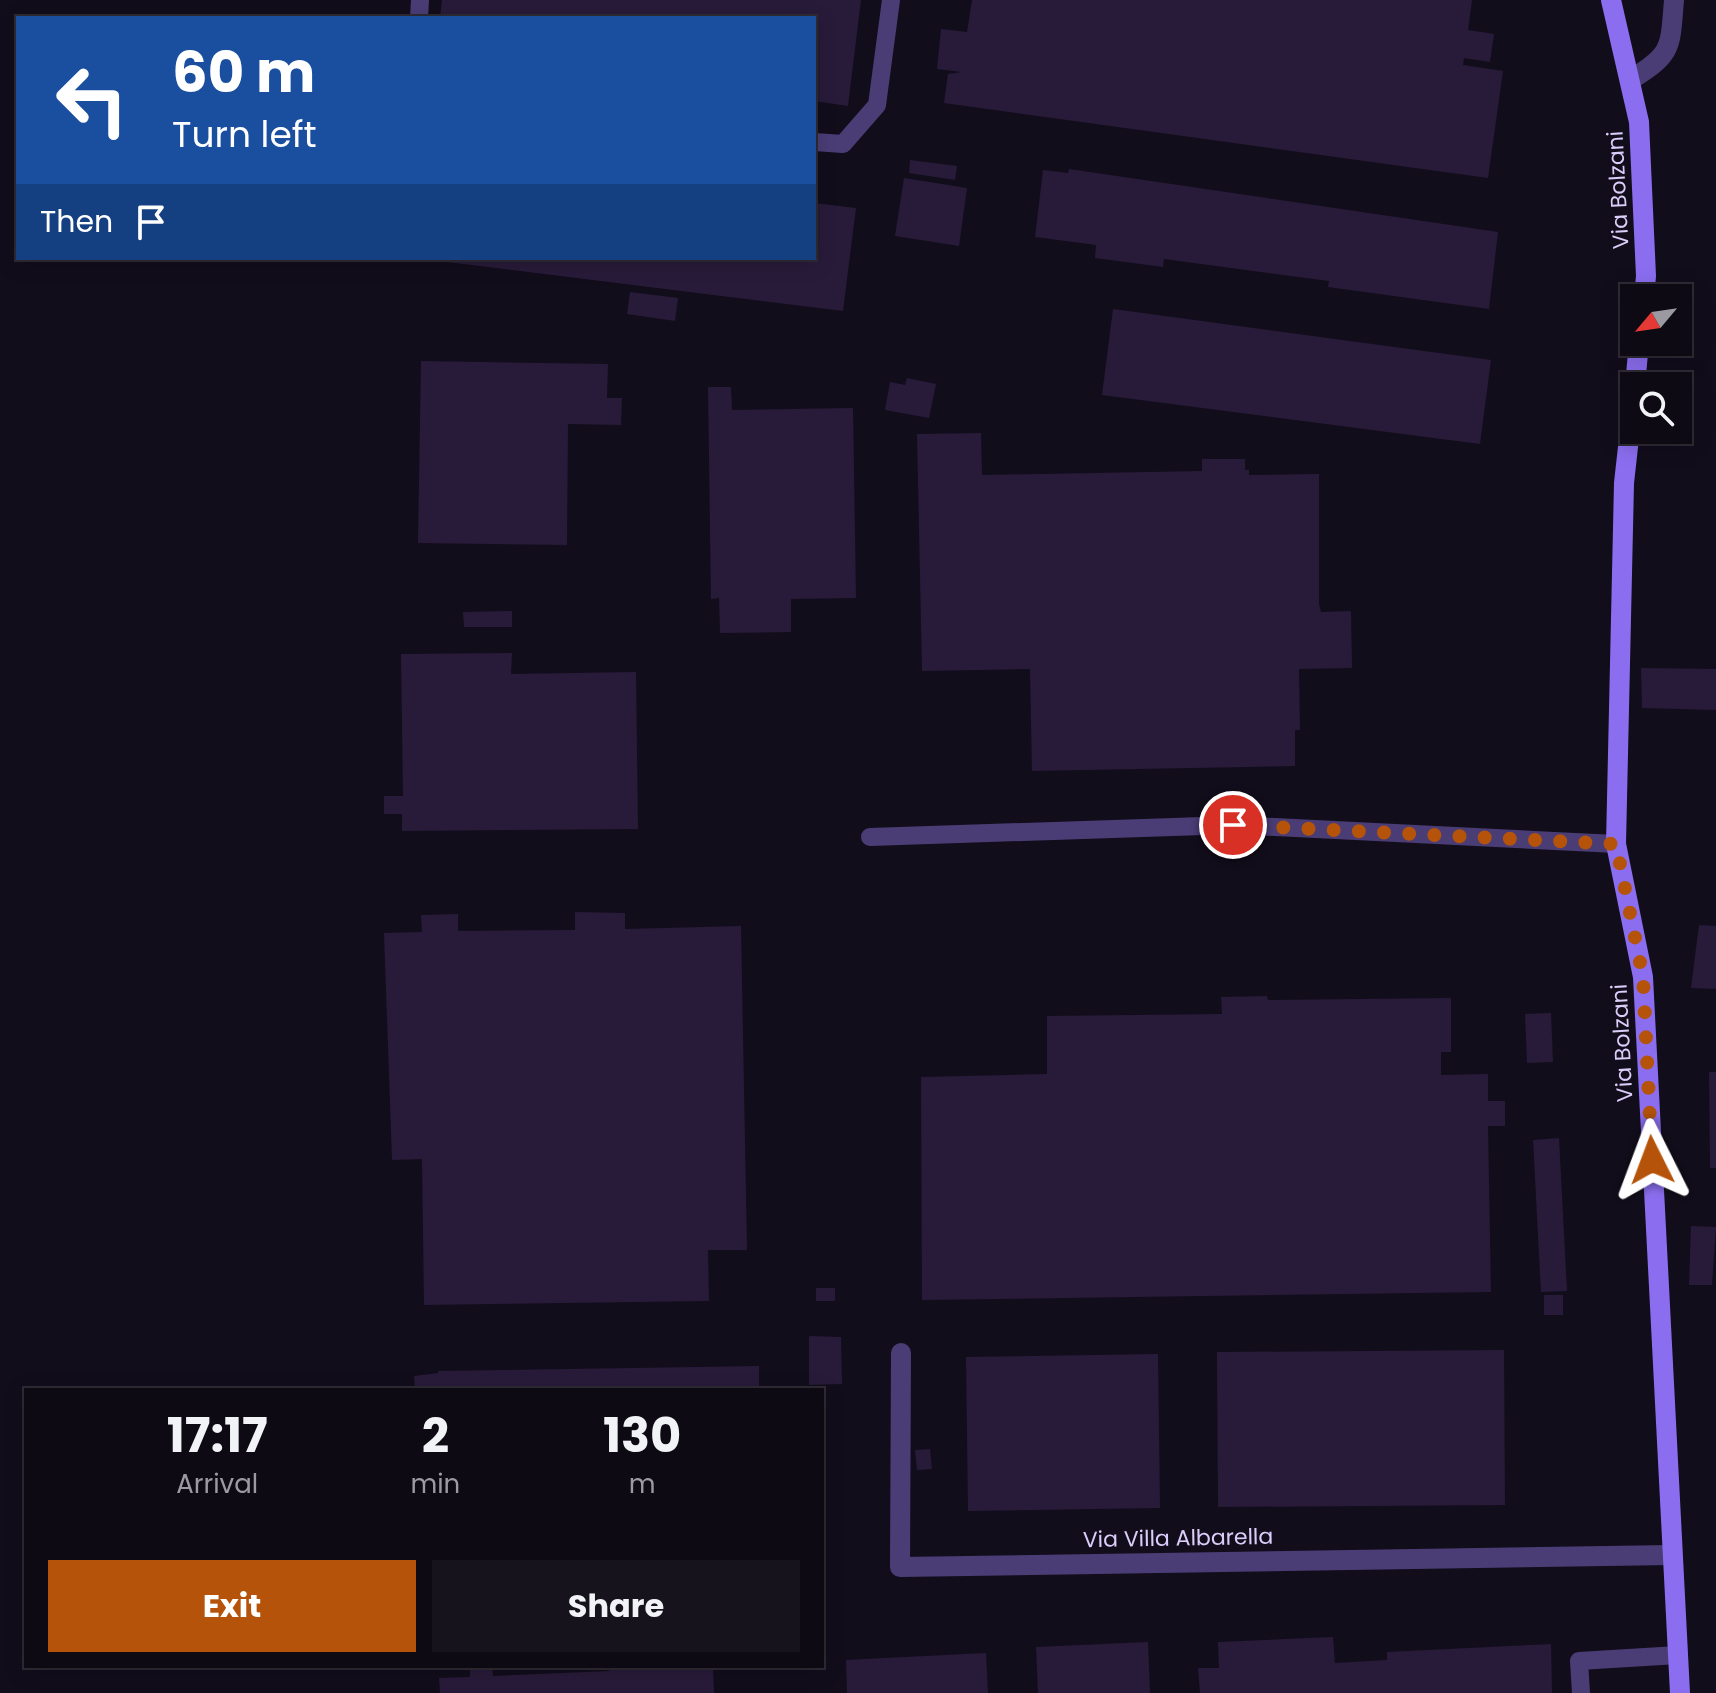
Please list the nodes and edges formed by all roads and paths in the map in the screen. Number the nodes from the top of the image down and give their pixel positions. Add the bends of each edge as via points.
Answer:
1 (891, 0) edge
2 (1611, 0) edge
3 (1674, 0) edge
4 (1630, 80) junction
5 (816, 142) edge
6 (1645, 284) edge
7 (1628, 444) edge
8 (870, 837) dead end
9 (1616, 844) junction
10 (901, 1353) dead end
11 (1671, 1555) junction
12 (1678, 1655) junction
13 (1581, 1693) edge
14 (1680, 1693) edge

1 - 5 lane via 877,105 843,144
2 - 4 street, Via Bolzani
3 - 4 street via 1670,44 1657,64
4 - 6 street, Via Bolzani via 1639,122
7 - 9 street, Via Bolzani
8 - 9 lane via 1233,825
9 - 11 street, Via Bolzani via 1643,977
10 - 11 street, Via Villa Albarella via 900,1567
11 - 12 street, Via Bolzani
12 - 13 lane via 1579,1661
12 - 14 street, Via Bolzani

